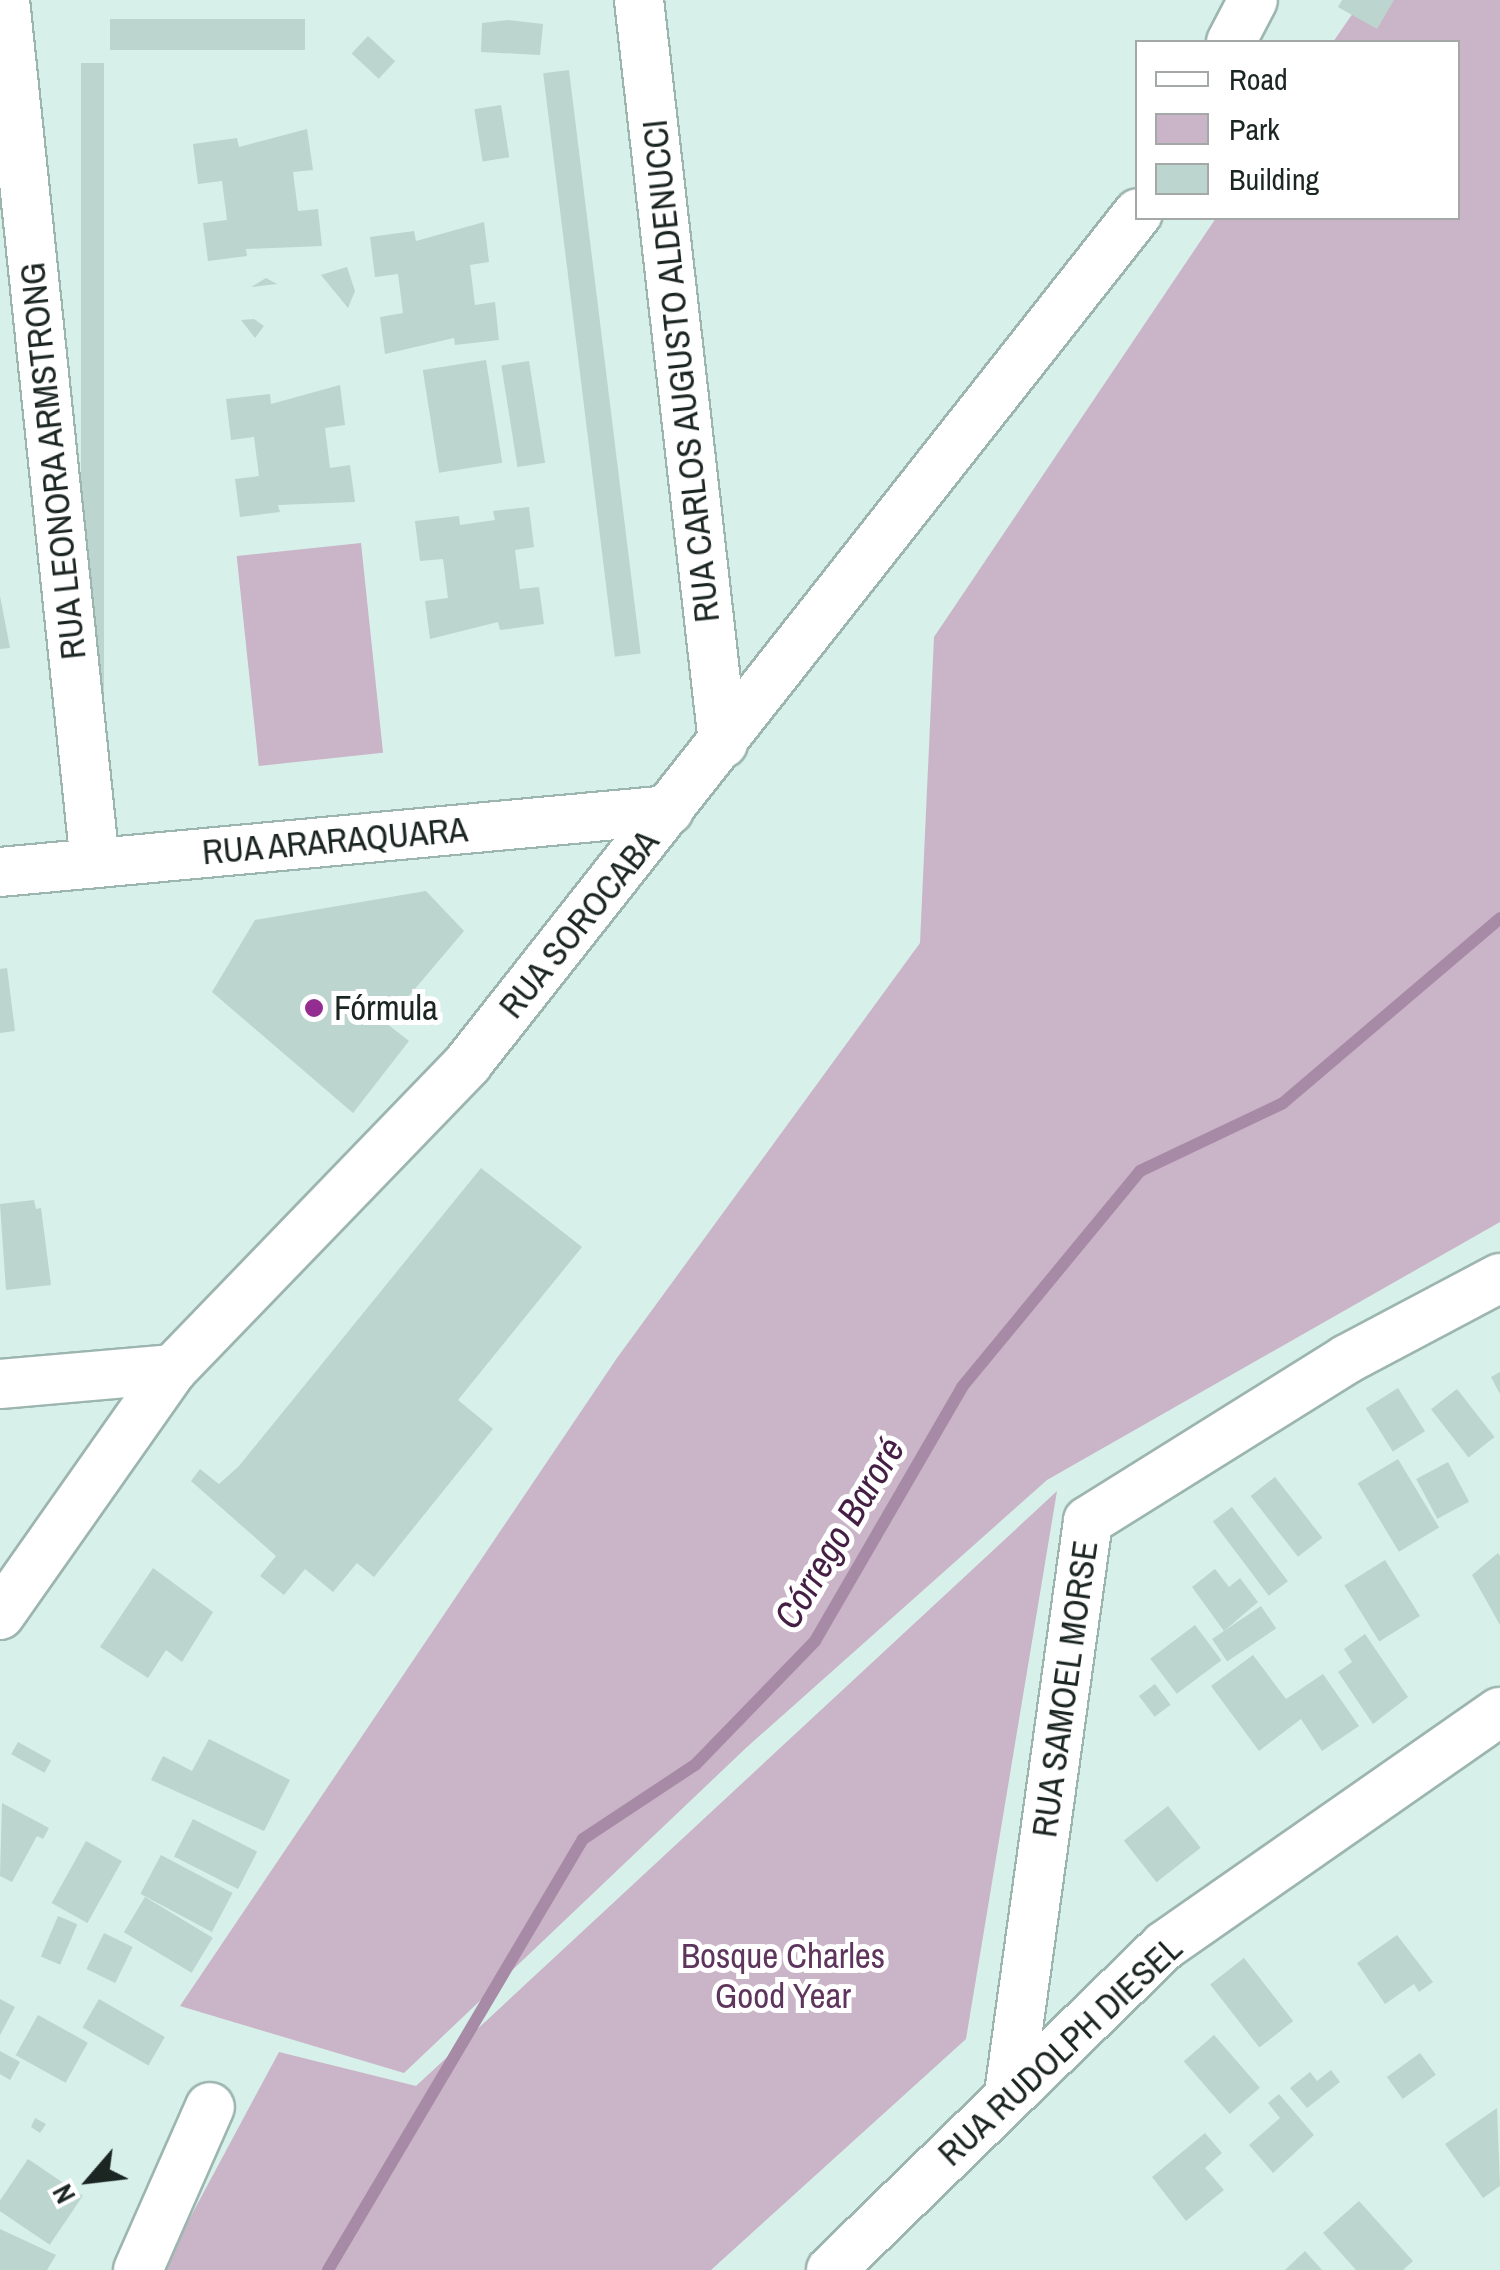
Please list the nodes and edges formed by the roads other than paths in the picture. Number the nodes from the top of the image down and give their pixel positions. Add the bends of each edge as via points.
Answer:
1 (5, 0) edge
2 (639, 0) edge
3 (1253, 0) edge
4 (1232, 40) edge
5 (1135, 217) edge
6 (723, 743) junction
7 (669, 810) junction
8 (95, 863) junction
9 (0, 872) edge
10 (1500, 1278) edge
11 (173, 1369) junction
12 (0, 1384) edge
13 (0, 1615) edge
14 (1500, 1712) edge
15 (1009, 2094) junction
16 (210, 2108) dead end
17 (138, 2270) edge
18 (831, 2270) edge

1 - 8 street, RUA LEONORA ARMSTRONG
2 - 6 street, RUA CARLOS AUGUSTO ALDENUCCI
3 - 4 street
5 - 6 street, RUA SOROCABA
6 - 7 street, RUA SOROCABA
7 - 8 street, RUA ARARAQUARA
7 - 11 street, RUA SOROCABA via 468,1063
8 - 9 street, RUA ARARAQUARA
10 - 15 street, RUA SAMOEL MORSE via 1347,1360 1088,1521
11 - 12 street
11 - 13 street, RUA SOROCABA
14 - 15 street, RUA RUDOLPH DIESEL via 1164,1946
15 - 18 street, RUA RUDOLPH DIESEL
16 - 17 street

